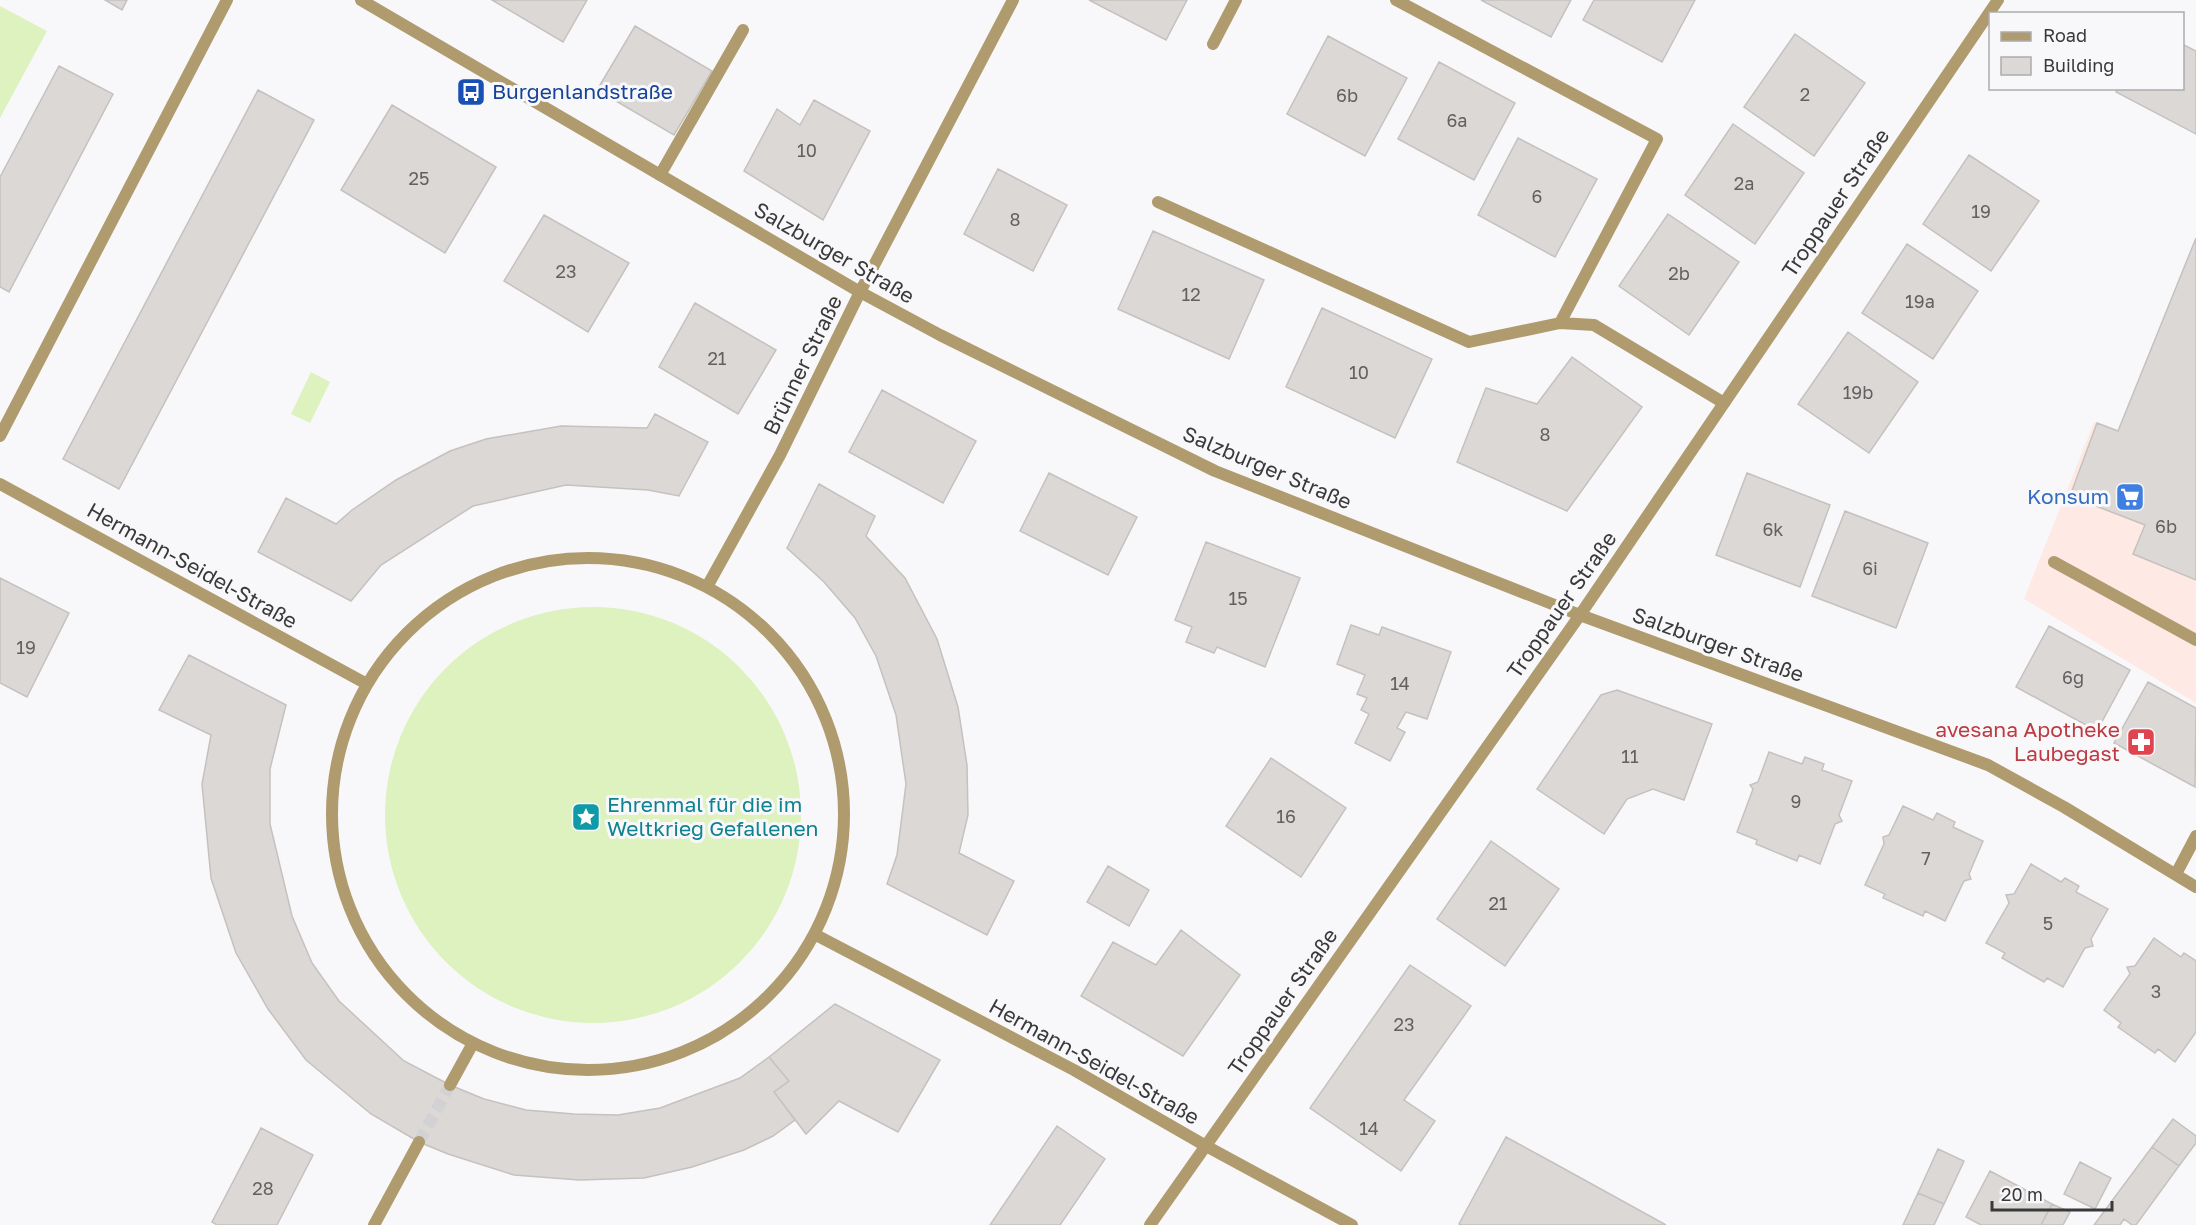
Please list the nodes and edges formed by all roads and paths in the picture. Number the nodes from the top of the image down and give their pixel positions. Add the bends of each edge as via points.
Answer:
1 (227, 0) edge
2 (361, 0) edge
3 (1013, 0) edge
4 (1236, 0) edge
5 (1396, 0) edge
6 (1989, 13) edge
7 (743, 30) dead end
8 (1213, 44) dead end
9 (660, 175) junction
10 (1158, 202) dead end
11 (860, 292) junction
12 (1560, 323) junction
13 (1724, 403) junction
14 (0, 436) edge
15 (0, 484) edge
16 (2054, 562) dead end
17 (708, 585) junction
18 (1580, 615) junction
19 (2196, 640) edge
20 (365, 682) junction
21 (2196, 836) edge
22 (2176, 874) junction
23 (2196, 887) edge
24 (816, 935) junction
25 (472, 1045) junction
26 (450, 1085) tunnel mouth
27 (419, 1142) tunnel mouth
28 (1206, 1146) junction
29 (374, 1225) edge
30 (1150, 1225) edge
31 (1352, 1225) edge

1 - 14 street
2 - 9 street, Salzburger Straße
3 - 11 street, Brünner Straße
4 - 8 street
5 - 12 street via 1658,139
6 - 13 street, Troppauer Straße
7 - 9 street
9 - 11 street, Salzburger Straße
10 - 12 street via 1469,342
11 - 17 street, Brünner Straße via 780,454
11 - 18 street, Salzburger Straße via 1215,471
12 - 13 street via 1594,325
13 - 18 street, Troppauer Straße
15 - 20 street, Hermann-Seidel-Straße
16 - 19 street
17 - 20 street via 634,559 556,557 534,563 480,579 414,622
17 - 24 street via 772,634 819,700 843,777 842,858
18 - 22 street, Salzburger Straße via 1988,765
18 - 28 street, Troppauer Straße
20 - 25 street via 335,761 331,846 355,926 404,995
21 - 22 street
22 - 23 street, Salzburger Straße
24 - 25 street via 768,999 703,1046 627,1070 548,1070
24 - 28 street, Hermann-Seidel-Straße via 1074,1070
25 - 26 street
27 - 29 street
28 - 30 street, Troppauer Straße
28 - 31 street, Hermann-Seidel-Straße

